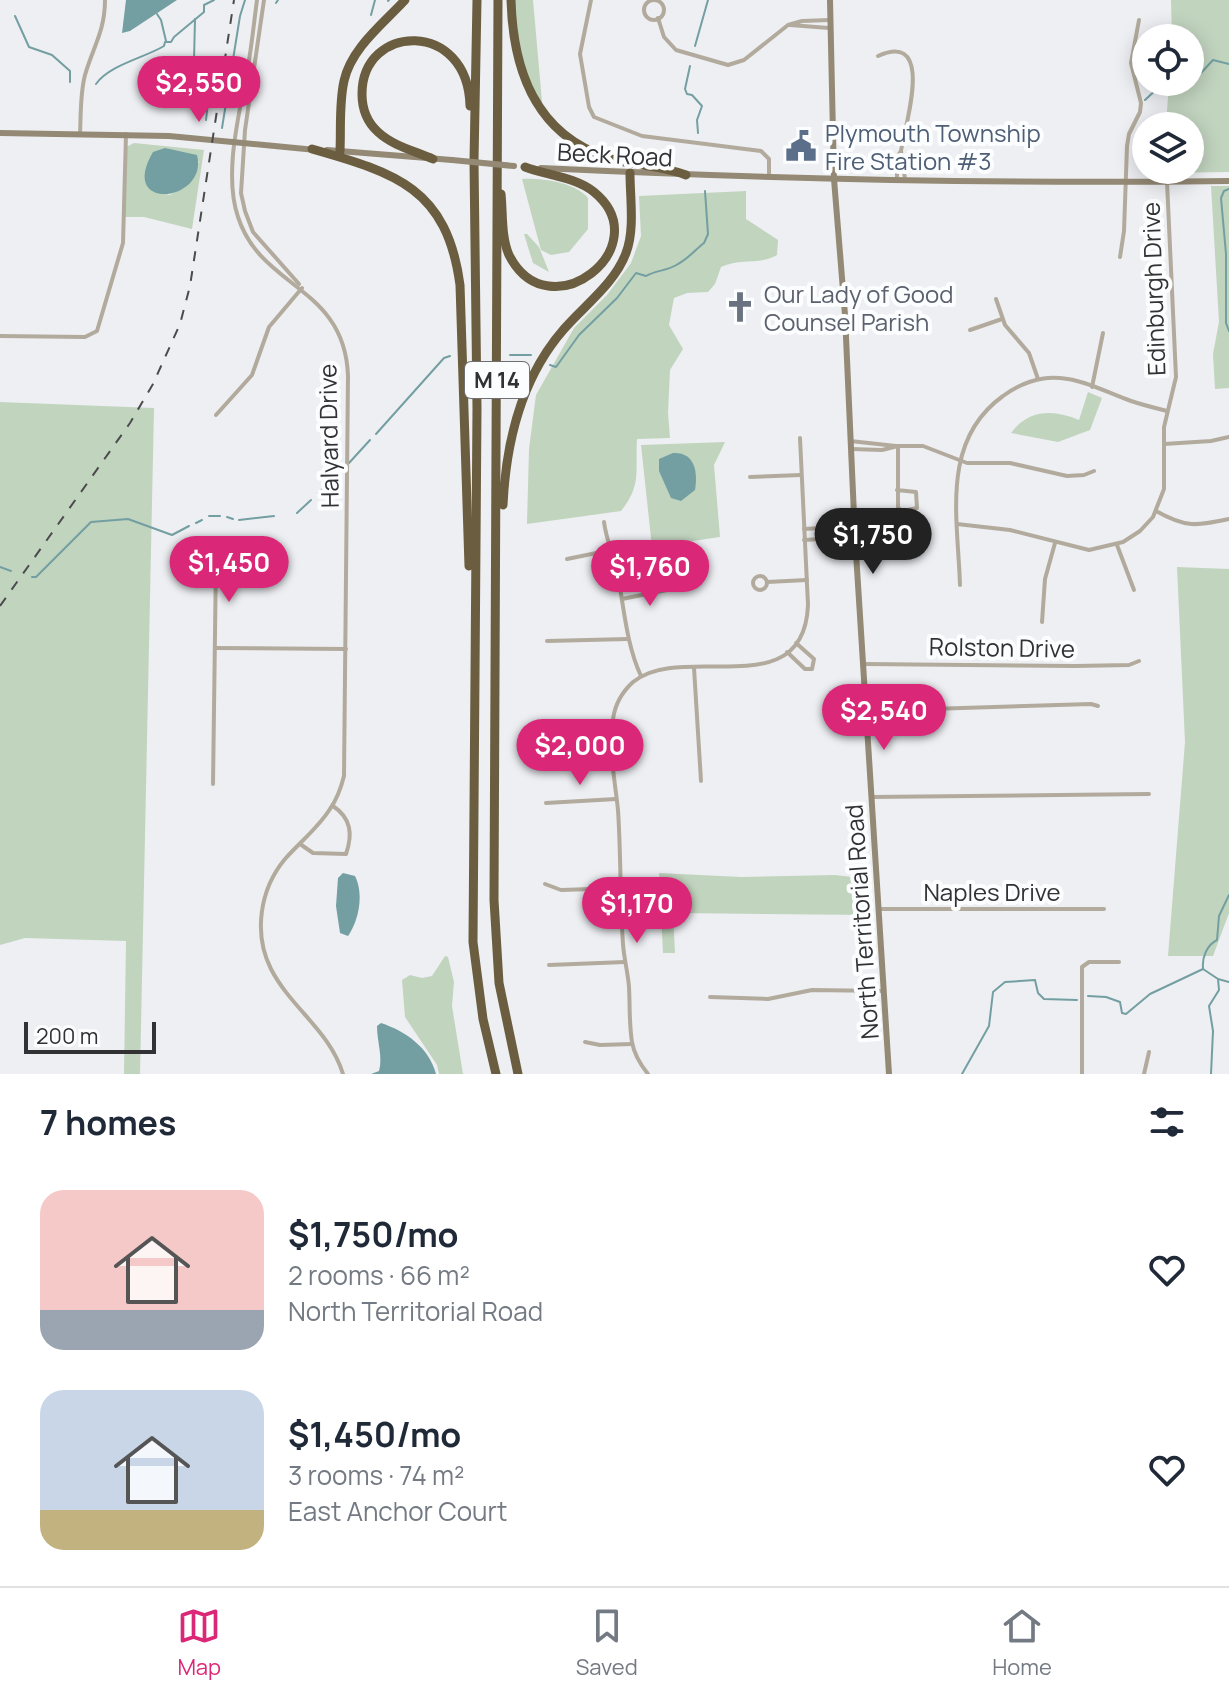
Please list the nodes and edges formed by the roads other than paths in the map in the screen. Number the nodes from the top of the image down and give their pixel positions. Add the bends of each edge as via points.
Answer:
1 (105, 0) edge
2 (257, 0) edge
3 (264, 0) edge
4 (405, 0) edge
5 (477, 0) edge
6 (498, 0) edge
7 (511, 0) edge
8 (591, 0) edge
9 (830, 0) edge
10 (658, 18) junction
11 (830, 20) junction
12 (1139, 20) dead end
13 (788, 25) junction
14 (831, 28) junction
15 (878, 56) dead end
16 (879, 132) dead end
17 (0, 133) edge
18 (80, 134) junction
19 (126, 134) junction
20 (903, 138) junction
21 (236, 142) junction
22 (244, 143) junction
23 (312, 149) junction
24 (340, 151) junction
25 (497, 151) junction
26 (433, 159) junction
27 (474, 161) junction
28 (520, 167) junction
29 (630, 173) junction
30 (686, 175) junction
31 (769, 178) junction
32 (233, 179) junction
33 (834, 179) junction
34 (901, 179) junction
35 (241, 180) junction
36 (1204, 181) edge
37 (1229, 181) edge
38 (1126, 183) junction
39 (1132, 183) edge
40 (1167, 184) edge
41 (1120, 257) dead end
42 (302, 288) junction
43 (996, 299) dead end
44 (1002, 319) junction
45 (970, 330) dead end
46 (1103, 333) dead end
47 (0, 336) edge
48 (1038, 379) junction
49 (1092, 387) junction
50 (1167, 411) junction
51 (216, 415) dead end
52 (1229, 437) edge
53 (800, 438) dead end
54 (1164, 444) junction
55 (850, 445) junction
56 (898, 446) junction
57 (959, 461) junction
58 (1094, 471) dead end
59 (801, 475) junction
60 (750, 477) dead end
61 (897, 490) junction
62 (1156, 511) junction
63 (1229, 519) edge
64 (604, 522) dead end
65 (957, 524) junction
66 (855, 526) junction
67 (804, 529) junction
68 (855, 537) junction
69 (804, 540) junction
70 (1055, 543) junction
71 (1117, 545) junction
72 (611, 550) junction
73 (216, 559) dead end
74 (567, 559) dead end
75 (807, 580) junction
76 (767, 582) dead end
77 (960, 585) dead end
78 (672, 589) dead end
79 (1134, 590) dead end
80 (622, 599) junction
81 (496, 609) junction
82 (1042, 622) dead end
83 (474, 632) junction
84 (629, 639) junction
85 (547, 641) dead end
86 (796, 643) junction
87 (215, 648) junction
88 (346, 649) junction
89 (787, 652) junction
90 (1139, 661) dead end
91 (863, 664) junction
92 (694, 668) junction
93 (641, 676) junction
94 (1098, 706) dead end
95 (866, 711) junction
96 (612, 721) junction
97 (548, 722) dead end
98 (701, 781) dead end
99 (213, 784) dead end
100 (1149, 794) dead end
101 (871, 797) junction
102 (616, 799) junction
103 (546, 803) dead end
104 (333, 806) junction
105 (300, 844) junction
106 (545, 884) dead end
107 (621, 888) junction
108 (879, 909) junction
109 (1104, 909) dead end
110 (625, 962) junction
111 (1119, 962) dead end
112 (549, 965) dead end
113 (884, 991) junction
114 (710, 997) dead end
115 (585, 1042) dead end
116 (632, 1044) junction
117 (1149, 1052) dead end
118 (644, 1069) junction
119 (343, 1074) edge
120 (496, 1074) edge
121 (518, 1074) edge
122 (639, 1074) edge
123 (648, 1074) edge
124 (889, 1074) edge
125 (1082, 1074) edge
126 (1144, 1074) edge

1 - 18 street via 102,33 81,94
2 - 21 street, Halyard Drive
3 - 22 street, Halyard Drive
4 - 24 highway via 361,47 347,71
5 - 27 highway, M 14
6 - 25 highway, M 14
7 - 30 highway via 519,67 532,96 556,127 604,157
8 - 31 street via 580,60 594,117 642,136 764,152
9 - 11 main road, North Territorial Road
10 - 10 street via 646,15 649,2 663,6
10 - 13 street via 664,37 676,50 728,65 744,60
11 - 13 street
11 - 14 main road, North Territorial Road
12 - 38 street via 1131,63 1141,103 1129,134
13 - 14 street
14 - 33 main road, North Territorial Road
15 - 20 street via 896,50 910,59 911,107
16 - 20 street
17 - 18 main road, Beck Road
18 - 19 main road, Beck Road
19 - 21 main road, Beck Road
19 - 47 street via 123,243 97,331 85,337
20 - 34 street via 897,157
21 - 22 main road, Beck Road
21 - 32 street, Halyard Drive
22 - 23 main road, Beck Road
22 - 35 street, Halyard Drive
23 - 24 main road, Beck Road
23 - 83 highway via 382,170 411,187 438,216 457,262
24 - 26 main road, Beck Road
25 - 28 highway via 504,239 516,265 544,284 583,280 602,265 611,248 613,227 606,207 584,186
25 - 81 highway, M 14
26 - 27 highway via 382,136 363,107 362,89 370,66 400,43 437,45 462,68 470,95
26 - 28 main road, Beck Road, bridge
27 - 83 highway, M 14
28 - 29 main road, Beck Road
29 - 30 main road, Beck Road
29 - 81 highway via 629,244 620,266 548,351 515,420 504,479
30 - 31 main road, Beck Road
31 - 33 main road, Beck Road
32 - 35 street
32 - 42 street, Halyard Drive via 235,206 247,239
33 - 34 main road, Beck Road
33 - 55 main road, North Territorial Road
34 - 38 main road, Beck Road
35 - 42 street, Halyard Drive via 253,232
36 - 37 main road, Beck Road
38 - 39 main road, Beck Road
38 - 41 street
40 - 50 street, Edinburgh Drive via 1176,377
42 - 51 street via 269,327 252,375
42 - 88 street, Halyard Drive via 334,324 347,362
43 - 44 street
44 - 45 street
44 - 48 street via 1029,353
46 - 49 street
48 - 49 street via 1063,378
48 - 57 street via 987,409
49 - 50 street
50 - 54 street, Edinburgh Drive
52 - 54 street
53 - 59 street
54 - 62 street, Edinburgh Drive via 1165,483
55 - 56 street via 882,450
55 - 66 main road, North Territorial Road
56 - 57 street via 931,448
56 - 61 street
57 - 58 street via 1010,463 1067,476
57 - 65 street
59 - 60 street
59 - 67 street
61 - 61 street via 898,508 917,508 916,492
62 - 63 street via 1193,526
62 - 71 street via 1140,531
64 - 72 street
65 - 70 street via 1010,530
65 - 77 street
66 - 67 street
66 - 68 main road, North Territorial Road
67 - 69 street
68 - 69 street
68 - 91 main road, North Territorial Road
69 - 75 street
70 - 71 street via 1089,550
70 - 82 street via 1045,579
71 - 79 street
72 - 74 street
72 - 80 street
73 - 87 street
75 - 76 street
75 - 86 street via 807,616
78 - 80 street
80 - 84 street
81 - 121 highway, M 14 via 495,945
83 - 120 highway, M 14 via 473,942
84 - 85 street
84 - 93 street
86 - 89 street
86 - 89 street via 814,659 812,669
87 - 88 street
87 - 99 street
88 - 104 street, Halyard Drive via 346,764
89 - 92 street via 761,665
90 - 91 street, Rolston Drive via 1075,666
91 - 95 main road, North Territorial Road
92 - 93 street
92 - 98 street
93 - 96 street via 622,694
94 - 95 street
95 - 101 main road, North Territorial Road
96 - 97 street
96 - 102 street
100 - 101 street
101 - 108 main road, North Territorial Road
102 - 103 street
102 - 107 street
104 - 105 street, Halyard Drive
104 - 105 street via 348,820 346,854 313,853
105 - 119 street, Halyard Drive via 268,889 261,917 263,944 278,981 329,1041
106 - 107 street via 561,890
107 - 110 street
108 - 109 street, Naples Drive
108 - 113 main road, North Territorial Road
110 - 112 street
110 - 116 street
111 - 125 street via 1089,962 1082,967
113 - 114 street
113 - 124 main road, North Territorial Road
115 - 116 street
116 - 118 street
117 - 126 street
118 - 122 street
118 - 123 street

